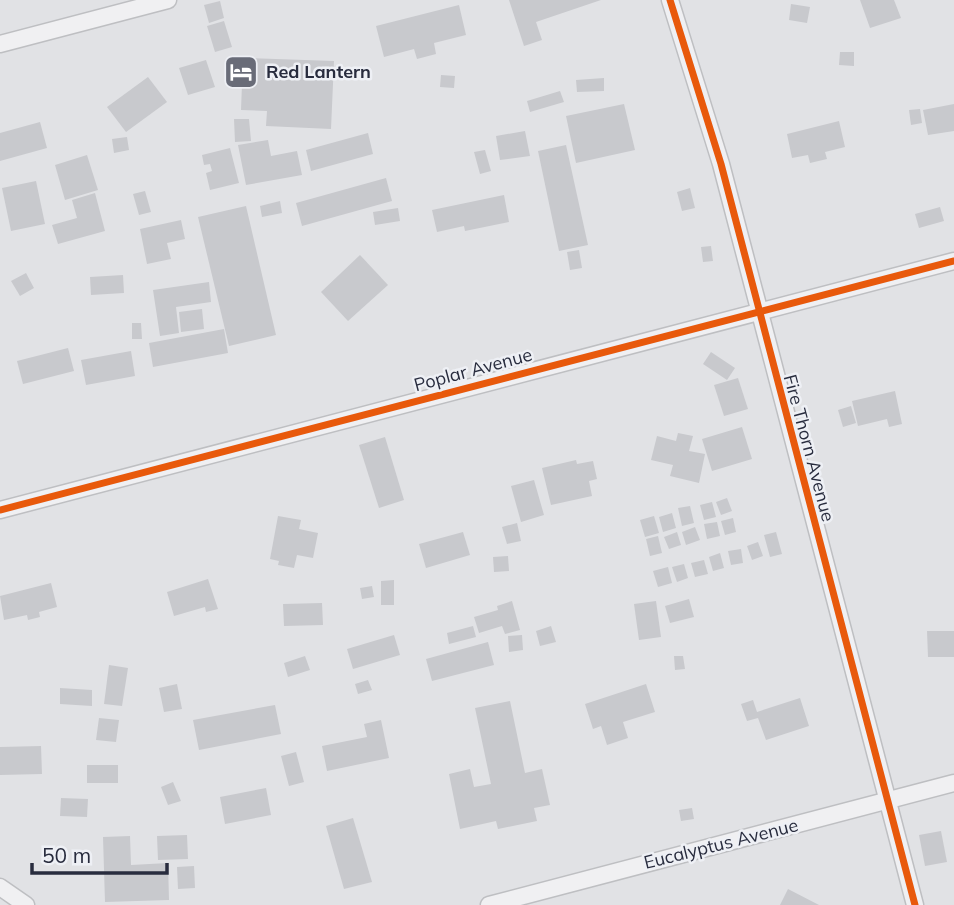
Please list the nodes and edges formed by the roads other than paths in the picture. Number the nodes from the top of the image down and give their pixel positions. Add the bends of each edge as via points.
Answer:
1 (168, 0) edge
2 (670, 0) edge
3 (0, 44) edge
4 (954, 261) edge
5 (757, 313) junction
6 (0, 510) edge
7 (954, 783) edge
8 (886, 802) junction
9 (0, 887) edge
10 (548, 897) edge
11 (26, 905) edge
12 (489, 905) edge
13 (915, 905) edge

1 - 3 street
2 - 5 street, Fire Thorn Avenue via 720,164
4 - 5 street, Poplar Avenue
5 - 6 street, Poplar Avenue
5 - 8 street, Fire Thorn Avenue
7 - 8 street, Eucalyptus Avenue
8 - 10 street, Eucalyptus Avenue
8 - 13 street, Fire Thorn Avenue
9 - 11 street
10 - 12 street, Eucalyptus Avenue

